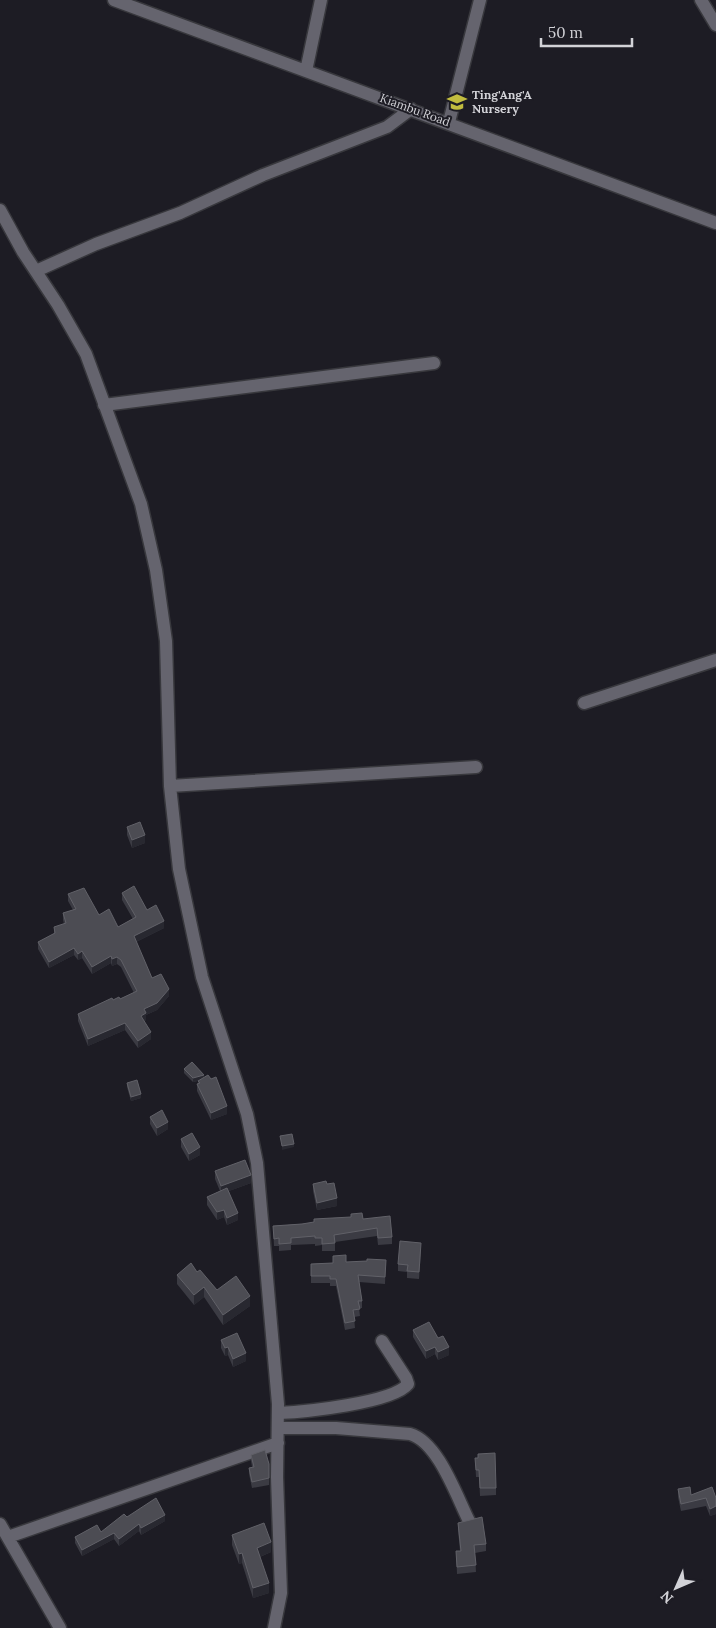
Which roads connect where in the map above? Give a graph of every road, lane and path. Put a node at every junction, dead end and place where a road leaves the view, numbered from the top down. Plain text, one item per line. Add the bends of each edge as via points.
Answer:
1 (114, 0) edge
2 (321, 0) edge
3 (480, 0) edge
4 (701, 0) edge
5 (716, 25) edge
6 (306, 71) junction
7 (411, 109) junction
8 (449, 122) junction
9 (0, 210) edge
10 (716, 222) edge
11 (36, 271) junction
12 (434, 363) dead end
13 (104, 405) junction
14 (716, 660) edge
15 (584, 703) dead end
16 (476, 768) dead end
17 (170, 786) junction
18 (382, 1341) dead end
19 (278, 1412) junction
20 (278, 1428) junction
21 (278, 1443) junction
22 (468, 1521) edge
23 (0, 1524) edge
24 (8, 1537) junction
25 (60, 1628) edge
26 (274, 1628) edge

1 - 6 street, Kiambu Road
2 - 6 street
3 - 8 street
4 - 5 street
6 - 7 street, Kiambu Road
7 - 8 street, Kiambu Road
7 - 11 street via 387,127 263,175 180,213 96,244
8 - 10 street, Kiambu Road
9 - 11 street
11 - 13 street via 86,354
12 - 13 street
13 - 17 street via 141,504 156,570 166,641
14 - 15 street
16 - 17 street
17 - 19 street via 179,869 202,977 247,1114 257,1163
18 - 19 street via 406,1378 408,1384 402,1392 322,1408
19 - 20 street
20 - 21 street
20 - 22 street via 336,1428 420,1437 439,1460
21 - 24 street
21 - 26 street via 281,1593
23 - 24 street
24 - 25 street

